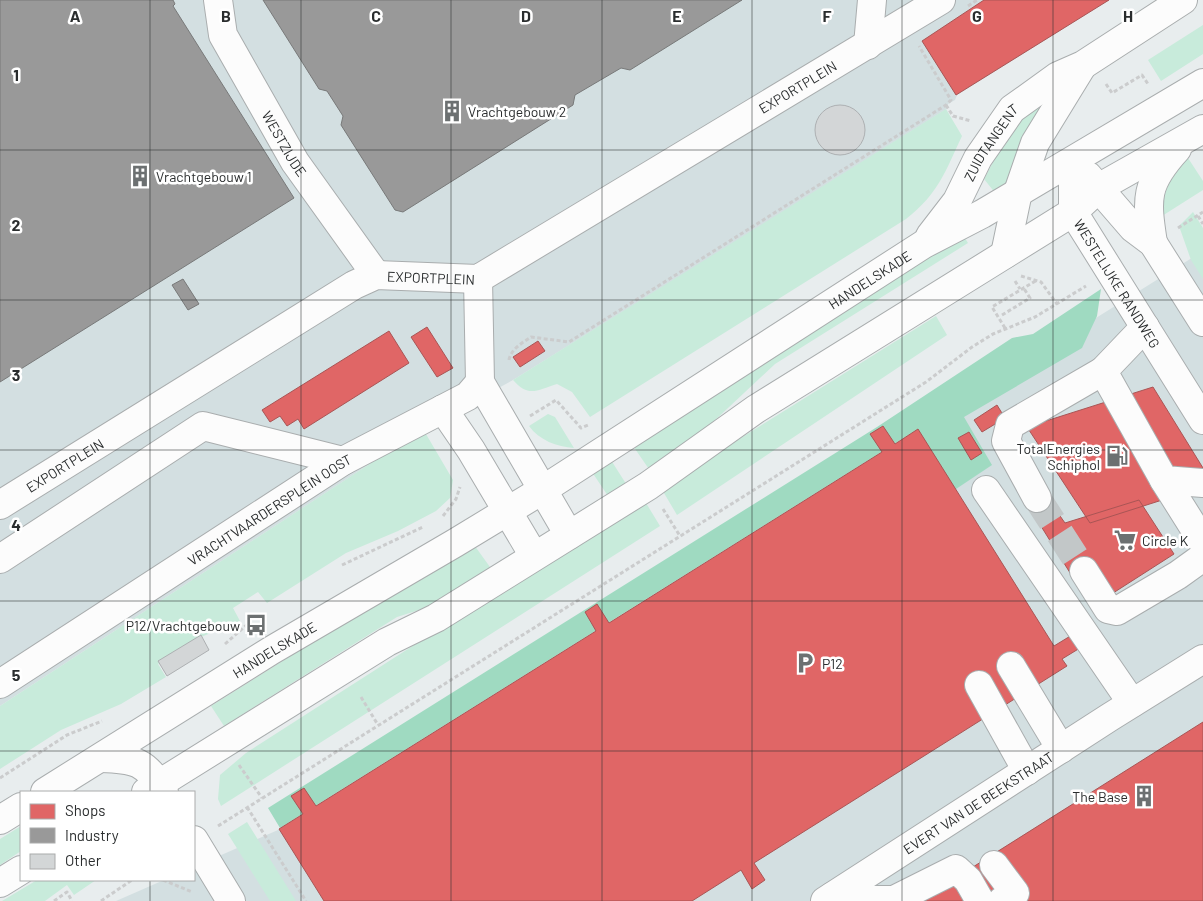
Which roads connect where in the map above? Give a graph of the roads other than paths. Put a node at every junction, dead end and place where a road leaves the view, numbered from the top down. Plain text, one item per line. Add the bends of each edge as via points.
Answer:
1 (218, 0) edge
2 (872, 0) edge
3 (1184, 0) edge
4 (951, 5) edge
5 (868, 45) junction
6 (1083, 65) junction
7 (1203, 83) edge
8 (1194, 134) edge
9 (1072, 161) junction
10 (1100, 187) junction
11 (1018, 192) junction
12 (1072, 212) junction
13 (1154, 243) junction
14 (924, 244) junction
15 (1004, 254) junction
16 (376, 275) junction
17 (478, 279) junction
18 (1203, 322) edge
19 (1145, 327) junction
20 (1103, 372) junction
21 (480, 382) junction
22 (443, 409) junction
23 (1203, 420) edge
24 (343, 461) junction
25 (1164, 480) junction
26 (1203, 483) edge
27 (544, 489) junction
28 (986, 490) dead end
29 (1037, 498) tunnel mouth
30 (0, 505) edge
31 (506, 512) junction
32 (569, 535) junction
33 (1203, 542) edge
34 (534, 556) junction
35 (1203, 557) edge
36 (0, 558) edge
37 (1084, 571) tunnel mouth
38 (1203, 659) edge
39 (1011, 666) dead end
40 (0, 684) edge
41 (979, 685) dead end
42 (1132, 703) junction
43 (1061, 749) junction
44 (101, 758) junction
45 (1027, 771) junction
46 (157, 790) edge
47 (47, 791) edge
48 (20, 808) edge
49 (0, 820) edge
50 (195, 842) edge
51 (994, 865) dead end
52 (20, 871) edge
53 (0, 883) edge
54 (974, 890) edge
55 (829, 898) edge
56 (231, 901) edge
57 (1002, 901) edge

1 - 16 street, WESTZIJDE via 223,35 295,162
2 - 5 street
3 - 6 street, ZUIDTANGENT
4 - 5 street, EXPORTPLEIN
5 - 17 street, EXPORTPLEIN
6 - 11 street, ZUIDTANGENT via 1035,143
6 - 14 street, ZUIDTANGENT via 1058,76 1012,109 978,158 957,201
7 - 9 street, HANDELSKADE
8 - 10 street
8 - 13 street via 1159,168 1152,186 1148,206
9 - 10 street
9 - 11 street, HANDELSKADE
9 - 12 street, WESTELIJKE RANDWEG
10 - 12 street
10 - 13 street via 1133,228
11 - 14 street, HANDELSKADE
11 - 15 street, ZUIDTANGENT
12 - 15 street
12 - 19 street, WESTELIJKE RANDWEG
13 - 18 street
14 - 27 street, HANDELSKADE
15 - 32 street via 756,409 648,486
16 - 17 street, EXPORTPLEIN
16 - 30 street, EXPORTPLEIN via 336,295
17 - 21 street
19 - 20 street
19 - 23 street, WESTELIJKE RANDWEG
20 - 25 street
20 - 29 street via 1010,425 1006,441
21 - 22 street, VRACHTVAARDERSPLEIN OOST via 468,396
21 - 27 street
22 - 24 street, VRACHTVAARDERSPLEIN OOST
22 - 31 street
24 - 36 street via 203,426
24 - 40 street, VRACHTVAARDERSPLEIN OOST
25 - 26 street
25 - 33 street
27 - 31 street, HANDELSKADE
27 - 32 street
28 - 42 street
31 - 34 street
31 - 44 street, HANDELSKADE via 272,650
32 - 34 street
34 - 46 street via 436,618 387,642
35 - 37 street via 1117,611 1108,610
38 - 42 street, EVERT VAN DE BEEKSTRAAT
39 - 43 street
41 - 45 street
42 - 43 street, EVERT VAN DE BEEKSTRAAT
43 - 45 street, EVERT VAN DE BEEKSTRAAT
44 - 46 street via 127,758 139,762
44 - 47 street, HANDELSKADE
45 - 55 street, EVERT VAN DE BEEKSTRAAT
48 - 49 street
50 - 56 street
51 - 57 street via 1015,893
52 - 53 street
54 - 55 street via 956,870 894,900

